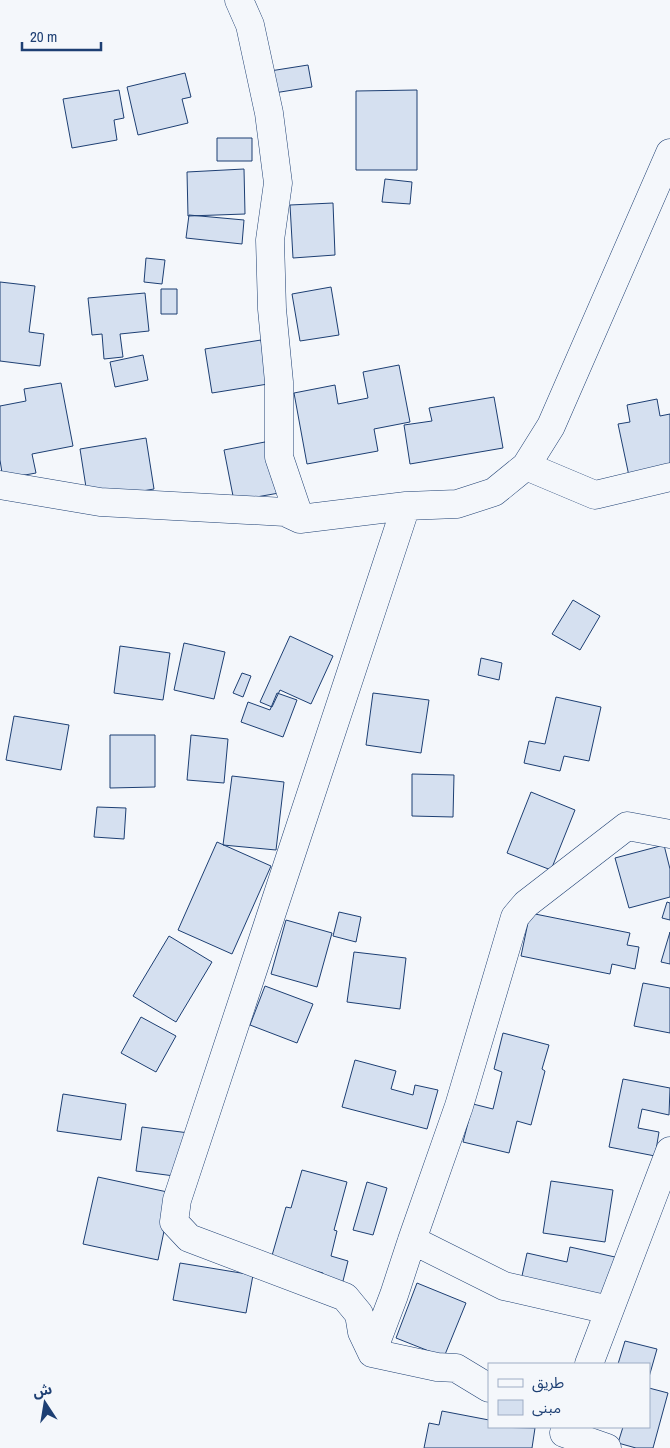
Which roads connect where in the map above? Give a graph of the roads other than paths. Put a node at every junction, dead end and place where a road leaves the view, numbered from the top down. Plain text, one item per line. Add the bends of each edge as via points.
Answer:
1 (239, 0) edge
2 (670, 153) edge
3 (526, 466) junction
4 (670, 477) edge
5 (0, 485) edge
6 (406, 506) junction
7 (300, 519) junction
8 (670, 834) edge
9 (670, 1151) edge
10 (412, 1240) junction
11 (609, 1310) junction
12 (372, 1353) junction
13 (590, 1363) edge
14 (488, 1387) edge
15 (561, 1434) edge
16 (607, 1448) edge

1 - 7 street via 250,25 269,113 278,183 270,240 280,457
2 - 3 street via 551,426
3 - 4 street via 595,495
3 - 6 street via 494,492 457,504
5 - 7 street via 100,502 285,512
6 - 7 street
6 - 12 street via 177,1200 174,1222 189,1238 344,1298 360,1314 362,1332
8 - 10 street via 627,826 526,904 515,917 458,1106
9 - 11 street
10 - 11 street via 504,1286
10 - 12 street
11 - 13 street
12 - 14 street via 456,1368
15 - 16 street

